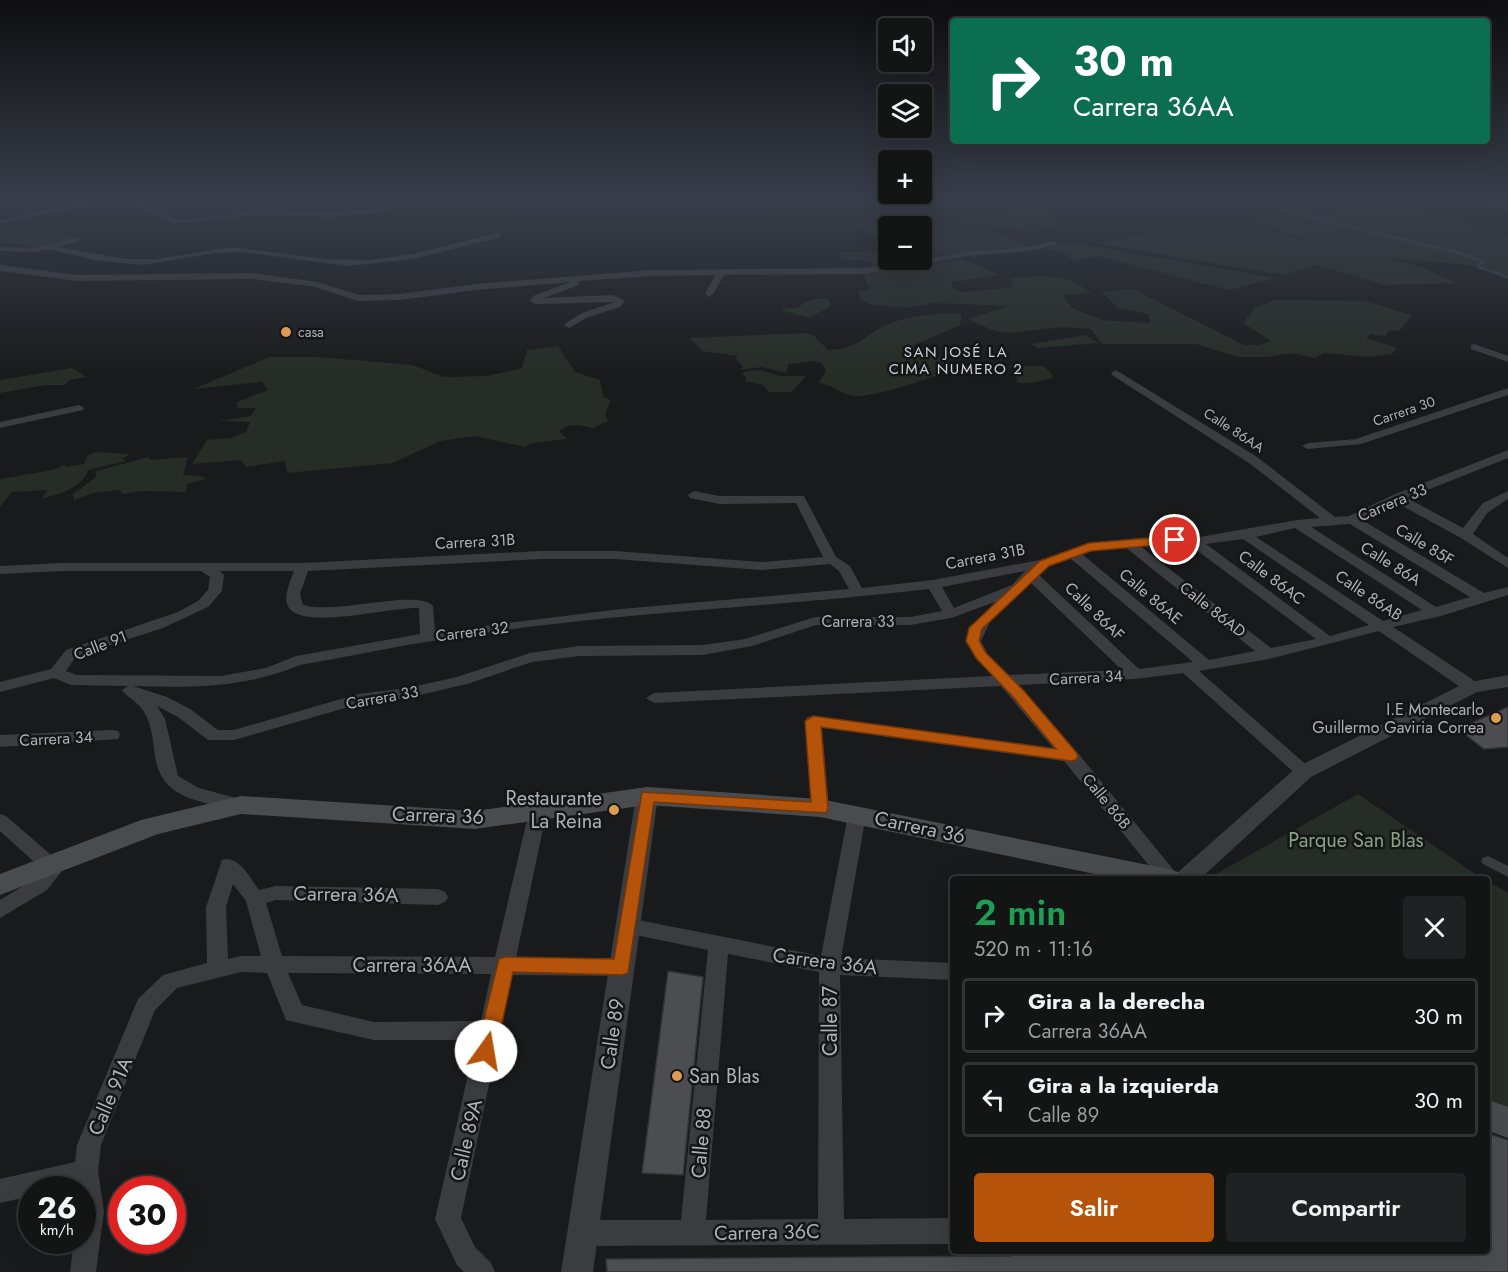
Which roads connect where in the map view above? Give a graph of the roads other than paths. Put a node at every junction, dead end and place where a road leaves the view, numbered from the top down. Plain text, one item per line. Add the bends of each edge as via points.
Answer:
1 (106, 257) edge
2 (180, 257) edge
3 (295, 257) edge
4 (407, 257) edge
5 (947, 257) edge
6 (0, 267) edge
7 (720, 274) junction
8 (590, 278) junction
9 (709, 294) dead end
10 (569, 325) dead end
11 (1474, 347) dead end
12 (1508, 359) edge
13 (1116, 373) dead end
14 (1508, 391) edge
15 (79, 408) dead end
16 (0, 425) edge
17 (1308, 446) dead end
18 (1508, 454) edge
19 (694, 495) dead end
20 (1508, 495) edge
21 (1397, 498) junction
22 (1330, 520) junction
23 (1352, 520) junction
24 (1297, 524) junction
25 (1245, 535) junction
26 (1466, 535) junction
27 (1194, 542) junction
28 (1128, 543) junction
29 (1072, 554) junction
30 (831, 560) junction
31 (1045, 563) junction
32 (1508, 564) edge
33 (201, 566) junction
34 (302, 567) junction
35 (0, 570) edge
36 (1030, 574) junction
37 (933, 584) junction
38 (1017, 588) junction
39 (1508, 591) edge
40 (858, 593) junction
41 (1480, 597) junction
42 (1436, 613) junction
43 (951, 614) junction
44 (1385, 627) junction
45 (428, 636) junction
46 (1328, 641) junction
47 (1269, 654) junction
48 (1206, 665) junction
49 (1187, 668) junction
50 (58, 672) junction
51 (1136, 674) junction
52 (90, 680) junction
53 (1005, 680) junction
54 (1508, 681) edge
55 (0, 687) edge
56 (1472, 687) junction
57 (130, 690) junction
58 (654, 698) dead end
59 (112, 735) dead end
60 (0, 741) edge
61 (1071, 756) junction
62 (1304, 772) junction
63 (647, 796) junction
64 (241, 806) junction
65 (820, 808) junction
66 (857, 815) junction
67 (0, 821) edge
68 (536, 824) dead end
69 (1488, 861) dead end
70 (51, 866) junction
71 (1508, 872) edge
72 (1154, 876) edge
73 (1167, 876) edge
74 (1188, 876) edge
75 (0, 885) edge
76 (438, 897) dead end
77 (255, 899) junction
78 (0, 910) edge
79 (628, 926) junction
80 (719, 944) junction
81 (505, 964) junction
82 (274, 965) junction
83 (829, 966) junction
84 (622, 967) junction
85 (218, 968) junction
86 (950, 972) edge
87 (491, 1030) junction
88 (86, 1171) junction
89 (0, 1191) edge
90 (831, 1231) junction
91 (950, 1231) edge
92 (582, 1233) junction
93 (692, 1233) junction
94 (83, 1272) edge
95 (482, 1272) edge
96 (577, 1272) edge

1 - 2 street via 125,261
3 - 4 street via 369,264
5 - 7 street via 864,271
6 - 8 street via 78,278 253,276 317,285 358,298
7 - 8 street via 642,272
7 - 9 street
8 - 10 street via 536,298 541,303 590,298 620,301
11 - 12 street
13 - 22 street, Calle 86AA via 1253,460
14 - 17 street, Carrera 30 via 1357,442
15 - 16 street
18 - 21 street, Carrera 33
19 - 30 street via 719,500 800,499
20 - 26 street via 1477,514
21 - 23 street, Carrera 33
21 - 26 street
22 - 23 street, Carrera 33
22 - 24 street, Carrera 33
23 - 41 street, Calle 85F
24 - 25 street, Carrera 33
24 - 42 street, Calle 86A
25 - 27 street, Carrera 33
25 - 44 street, Calle 86AB
26 - 32 street
27 - 28 street, Carrera 33
27 - 46 street, Calle 86AC
28 - 29 street, Carrera 33 via 1089,547
28 - 47 street, Calle 86AD
29 - 31 street, Carrera 33
29 - 48 street, Calle 86AE
30 - 34 street, Carrera 31B via 761,566 615,555 542,555
30 - 40 street via 845,569
31 - 36 street, Carrera 33
31 - 37 street, Carrera 31B
33 - 34 street, Carrera 31B
33 - 35 street, Carrera 31B
33 - 50 street, Calle 91 via 217,575 219,582 210,598 162,623 79,649 62,661
34 - 45 street via 293,594 297,608 315,612 422,604 427,608
36 - 38 street, Carrera 33
36 - 51 street, Calle 86AF
37 - 40 street, Carrera 31B
37 - 43 street, Carrera 31B
38 - 43 street, Carrera 33
38 - 53 street, Calle 86B via 976,628 973,641
39 - 41 street, Carrera 34
40 - 45 street, Carrera 32 via 621,613
41 - 42 street, Carrera 34
42 - 44 street, Carrera 34
43 - 57 street, Carrera 33 via 910,621 815,621 747,643 703,650 579,651 530,658 461,681 358,699 234,735 214,736 176,709
44 - 46 street, Carrera 34
44 - 56 street, Calle 86AB
45 - 52 street, Carrera 32 via 296,661 277,671 228,682
46 - 47 street, Carrera 34
47 - 48 street, Carrera 34
48 - 49 street, Carrera 34
49 - 51 street, Carrera 34
49 - 62 street
50 - 52 street, Calle 91 via 67,680
50 - 55 street
51 - 53 street, Carrera 34
52 - 57 street, Calle 91
53 - 58 street, Carrera 34
53 - 61 street, Calle 86B
54 - 56 street
56 - 62 street
57 - 64 street, Calle 91 via 151,705 160,723 168,776 177,786
59 - 60 street, Carrera 34
61 - 65 street via 813,721
61 - 73 street, Calle 86B
62 - 74 street
63 - 64 main road, Carrera 36 via 475,820
63 - 65 main road, Carrera 36
63 - 79 street, Calle 89
64 - 70 main road, Carrera 36 via 150,827
65 - 66 main road, Carrera 36
66 - 72 main road, Carrera 36
66 - 83 street, Calle 87
67 - 70 street
68 - 81 street, Calle 89A
69 - 71 street
70 - 75 main road, Carrera 36
70 - 78 street via 51,875
76 - 77 street, Carrera 36A via 276,893
77 - 82 street
77 - 85 street via 229,865 216,907
79 - 80 street, Carrera 36A
79 - 84 street, Calle 89
80 - 83 street, Carrera 36A
80 - 93 street, Calle 88
81 - 82 street, Carrera 36AA
81 - 84 street, Carrera 36AA
81 - 87 street, Calle 89A
82 - 85 street, Carrera 36AA
82 - 87 street via 294,1013 374,1031
83 - 86 street, Carrera 36A
83 - 90 street, Calle 87
84 - 92 street, Calle 89
85 - 88 street, Calle 91A via 170,981 146,1005 89,1145
87 - 95 street, Calle 89A via 448,1220 466,1257
88 - 89 street
88 - 94 street, Calle 91A via 92,1211
90 - 91 street, Carrera 36C
90 - 93 street, Carrera 36C
92 - 93 street, Carrera 36C
92 - 96 street, Calle 89

